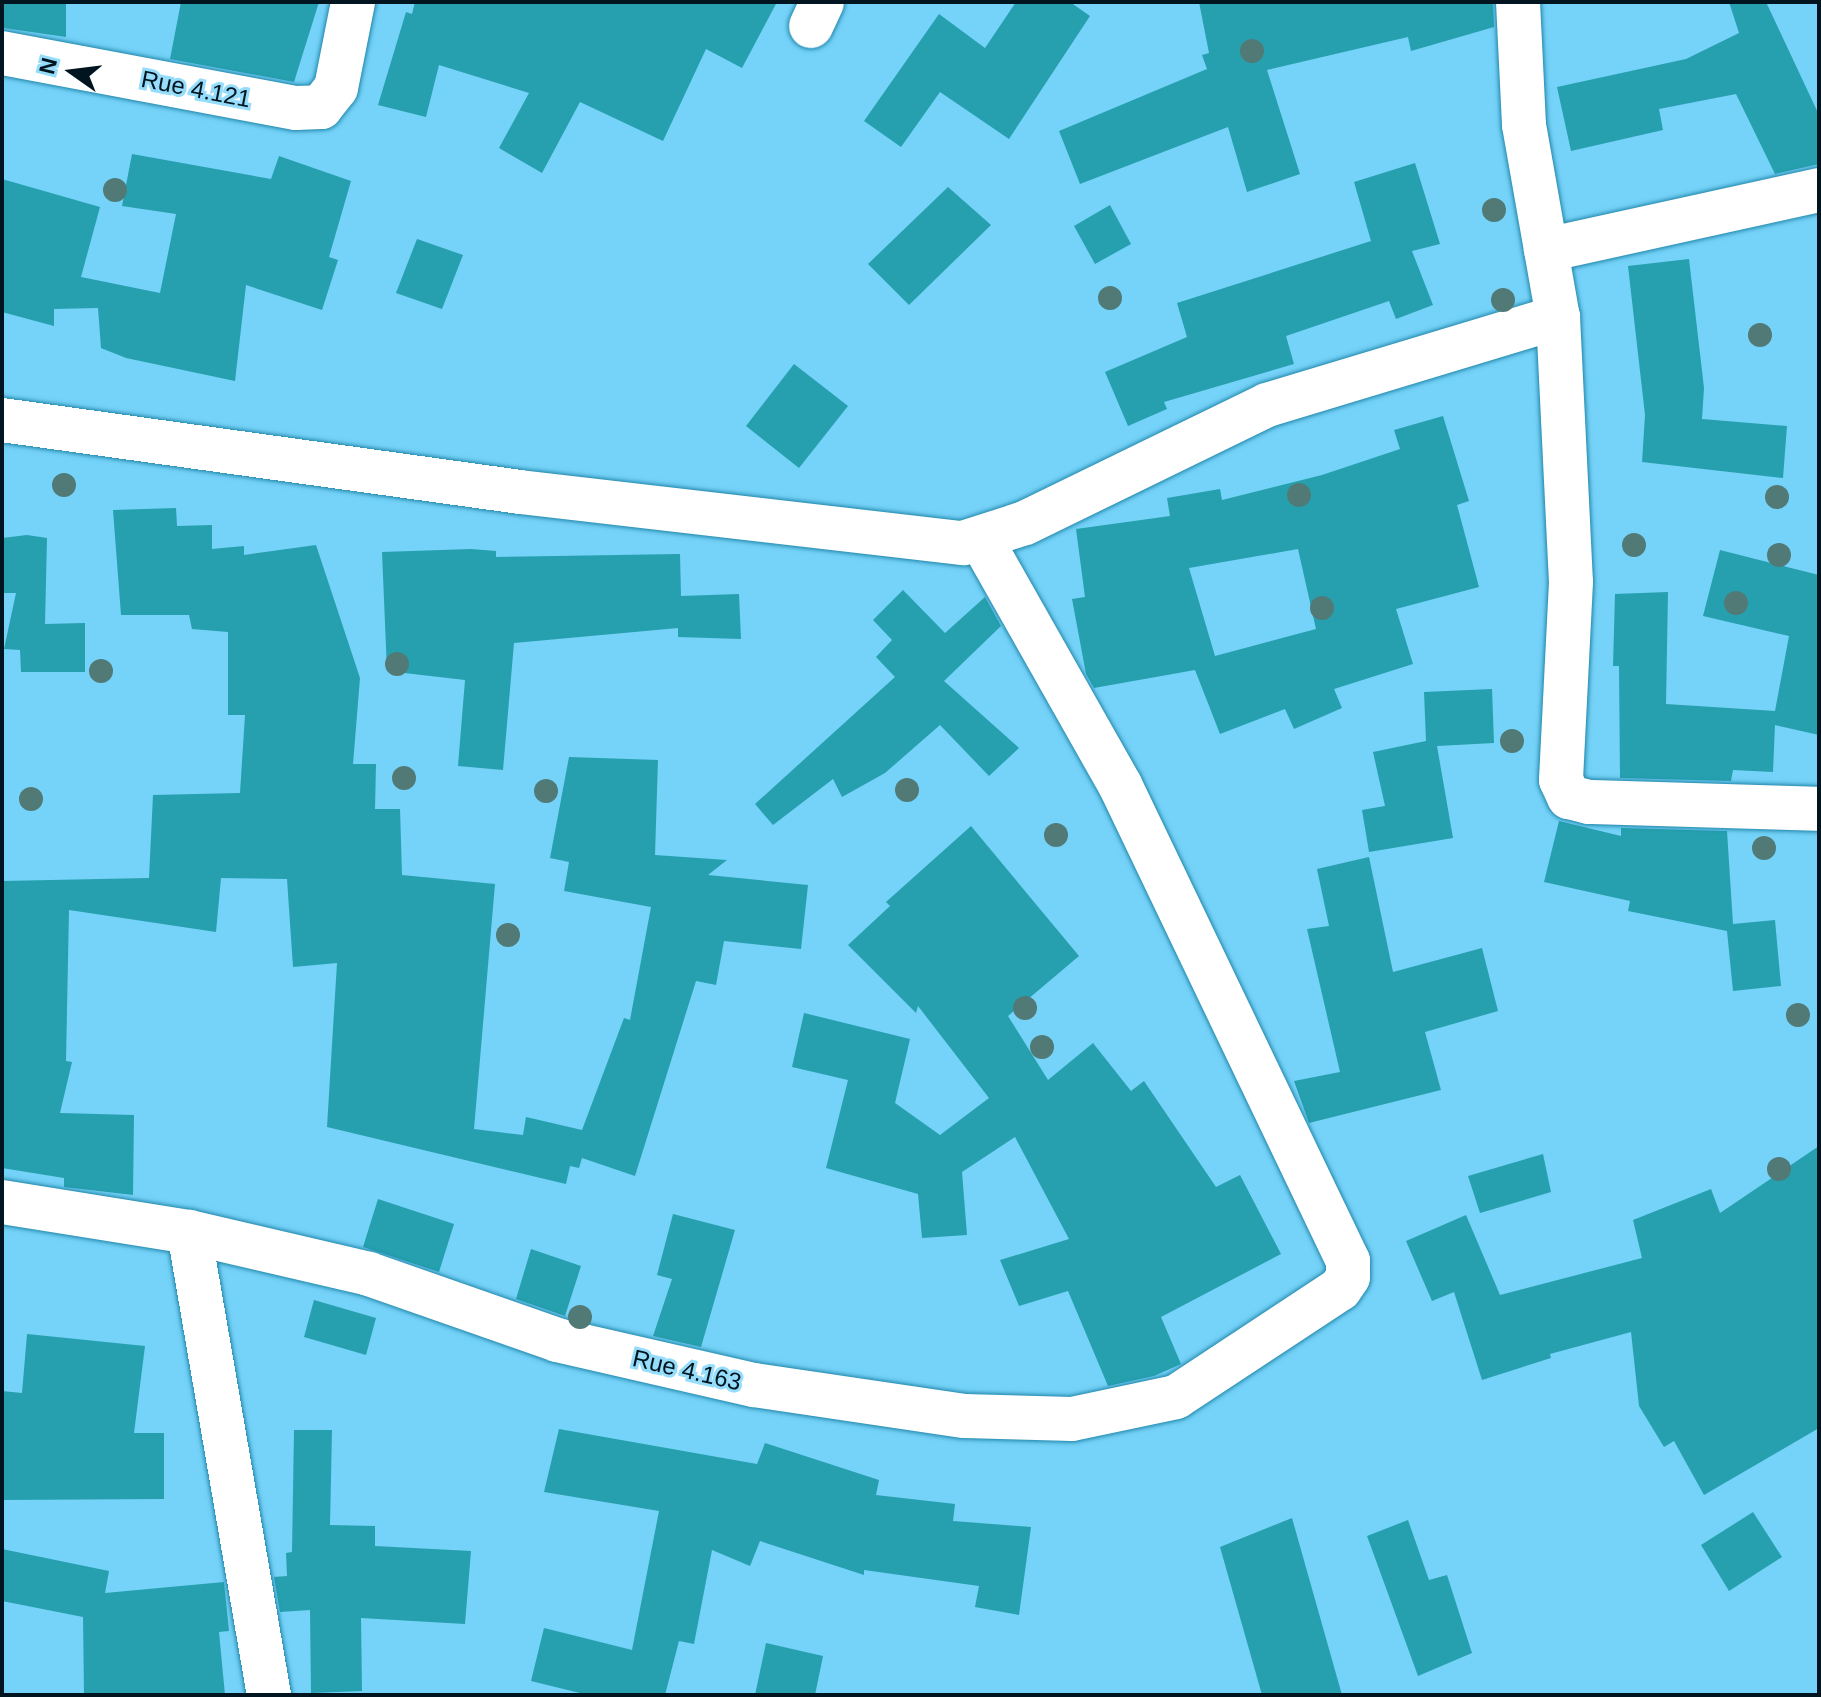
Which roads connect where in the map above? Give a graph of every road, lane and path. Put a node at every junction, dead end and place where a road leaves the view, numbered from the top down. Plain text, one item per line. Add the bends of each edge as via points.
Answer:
1 (353, 2) edge
2 (1518, 2) edge
3 (2, 53) edge
4 (1819, 190) edge
5 (1546, 250) junction
6 (1558, 317) junction
7 (2, 420) edge
8 (982, 541) junction
9 (1819, 809) edge
10 (2, 1202) edge
11 (189, 1232) junction
12 (269, 1695) edge

1 - 3 street, Rue 4.121 via 336,88 321,107 296,108
2 - 5 street via 1524,125
4 - 5 street
5 - 6 street
6 - 8 street via 1267,405
6 - 9 street via 1571,582 1561,780 1569,797 1589,802
7 - 8 street via 520,492
8 - 11 street, Rue 4.163 via 1120,785 1348,1261 1348,1277 1340,1289 1176,1397 1072,1419 965,1416 754,1385 557,1340 369,1274
10 - 11 street, Rue 4.163
11 - 12 street

